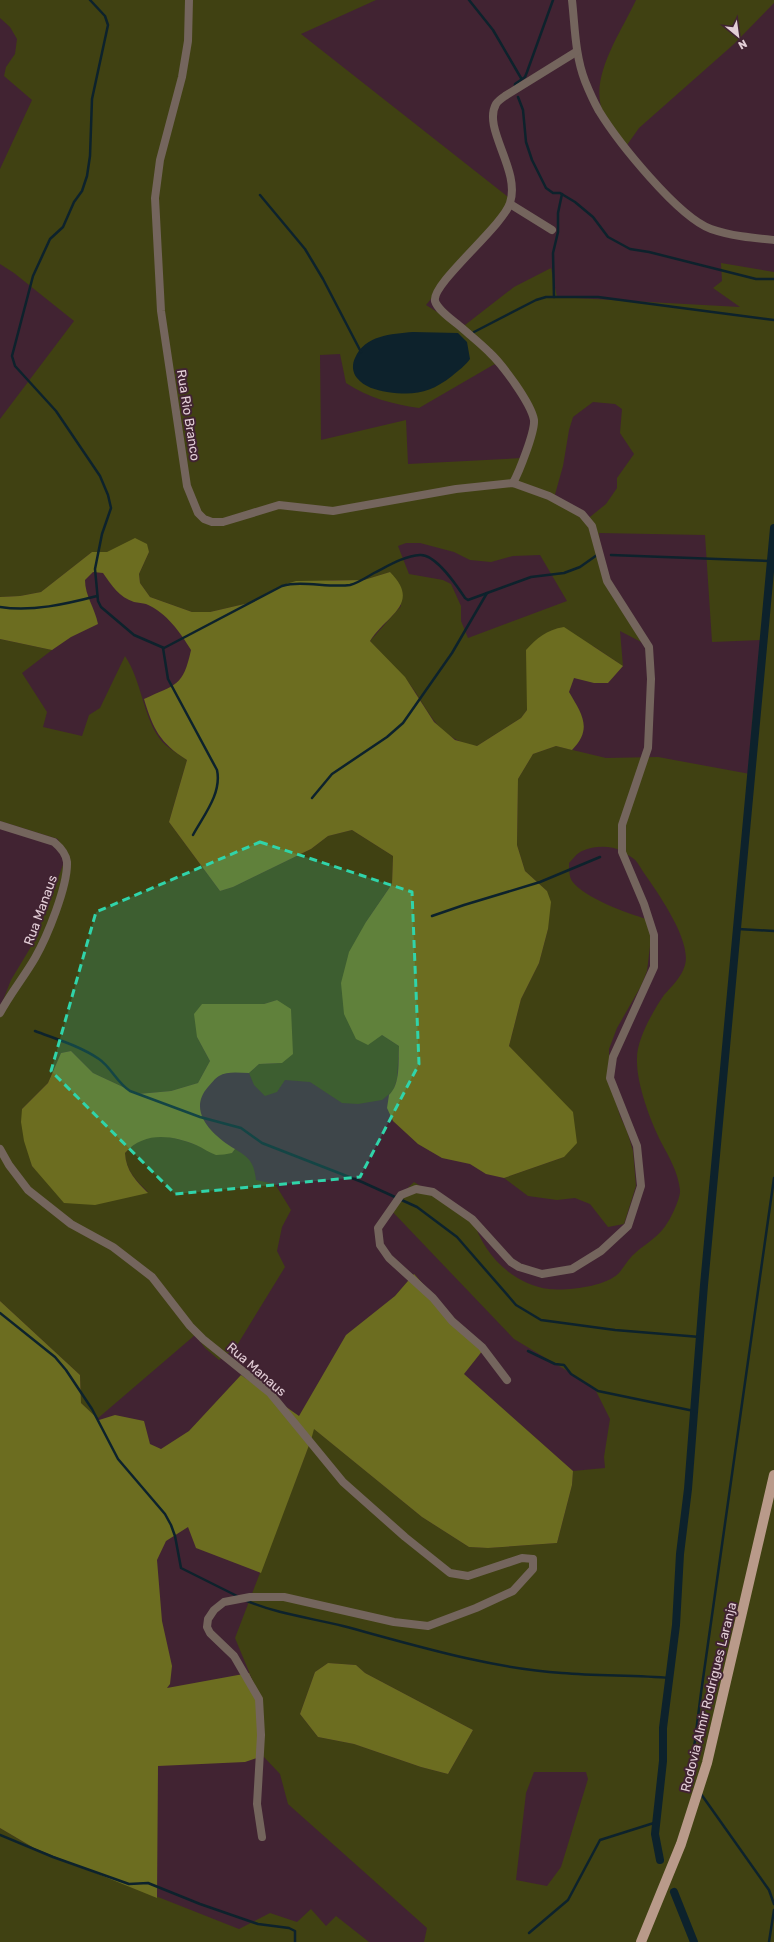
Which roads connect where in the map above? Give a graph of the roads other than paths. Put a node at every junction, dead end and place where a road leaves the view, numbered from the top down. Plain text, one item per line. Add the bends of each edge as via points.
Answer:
1 (189, 0) edge
2 (572, 0) edge
3 (576, 52) junction
4 (510, 204) junction
5 (552, 230) dead end
6 (774, 240) edge
7 (513, 483) junction
8 (0, 825) edge
9 (0, 1013) edge
10 (0, 1149) edge
11 (507, 1380) dead end
12 (774, 1475) edge
13 (262, 1837) dead end
14 (641, 1942) edge

1 - 7 street, Rua Rio Branco via 188,41 182,77 160,160 155,198 161,311 187,486 198,513 208,521 222,522 279,505 333,511 456,489
2 - 3 street
3 - 4 street via 496,104 493,116 496,136 508,164 511,179
3 - 6 street via 599,110 622,143 659,187 685,212 710,229 747,238
4 - 5 street
4 - 7 street via 501,218 446,279 434,298 443,312 491,353 521,393 532,417 534,422 527,447
7 - 11 street via 549,496 582,514 592,526 607,581 649,647 652,679 648,748 622,825 622,852 654,935 654,967 613,1056 610,1078 637,1146 641,1186 628,1226 601,1251 572,1269 542,1274 511,1262 472,1219 433,1192 416,1189 401,1195 378,1228 380,1245 389,1258 482,1347
8 - 9 street, Rua Manaus via 54,842 60,847 67,861 64,881 46,934 35,957
10 - 13 street, Rua Manaus via 28,1190 71,1224 113,1247 152,1277 203,1339 256,1380 282,1405 343,1482 450,1573 468,1576 522,1558 533,1560 533,1569 513,1591 428,1626 394,1622 284,1597 250,1597 224,1602 214,1610 208,1619 207,1627 234,1656 259,1699 261,1735 257,1804
12 - 14 main road, Rodovia Almir Rodrigues Laranja via 707,1763 681,1844

